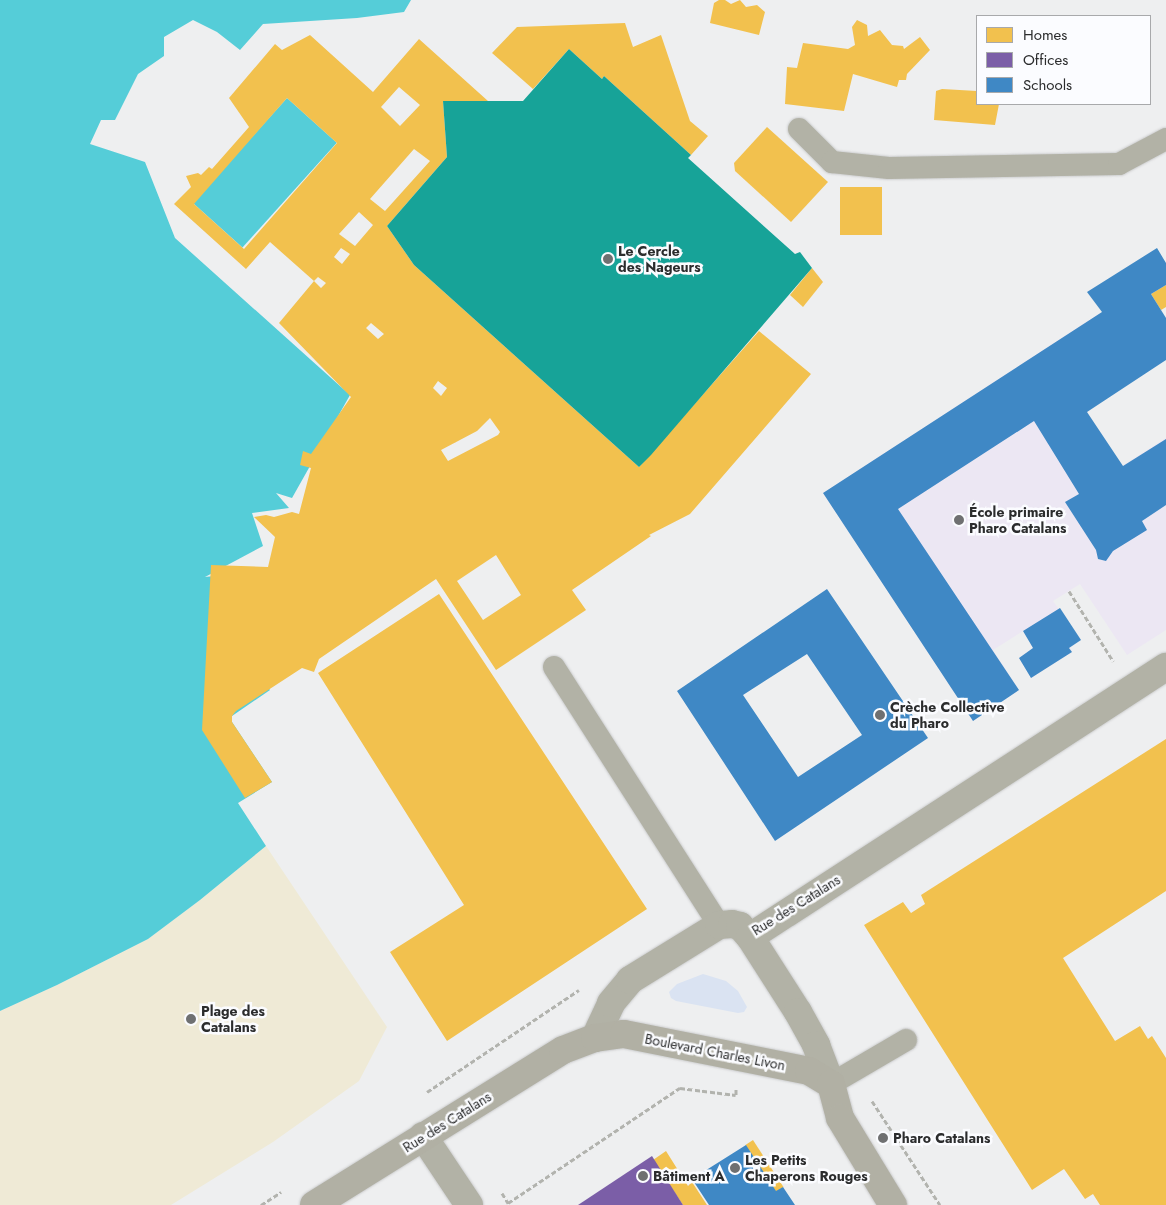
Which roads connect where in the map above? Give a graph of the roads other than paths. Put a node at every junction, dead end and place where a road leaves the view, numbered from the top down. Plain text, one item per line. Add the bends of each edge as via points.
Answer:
1 (799, 130) dead end
2 (1166, 139) edge
3 (554, 667) dead end
4 (1166, 667) edge
5 (719, 925) junction
6 (750, 937) junction
7 (595, 1038) junction
8 (906, 1040) dead end
9 (831, 1084) junction
10 (424, 1136) junction
11 (314, 1205) edge
12 (469, 1205) edge
13 (893, 1205) edge

1 - 2 lane via 832,162 889,168 1119,164
3 - 5 lane
4 - 6 street, Rue des Catalans
5 - 6 street, Rue des Catalans via 740,926
5 - 7 street via 630,980 611,1002
6 - 9 street via 802,1018
7 - 9 main road, Boulevard Charles Livon via 624,1034 808,1071
7 - 10 main road, Rue des Catalans via 563,1050
8 - 9 lane
9 - 13 main road via 840,1118
10 - 11 main road, Rue des Catalans
10 - 12 street

